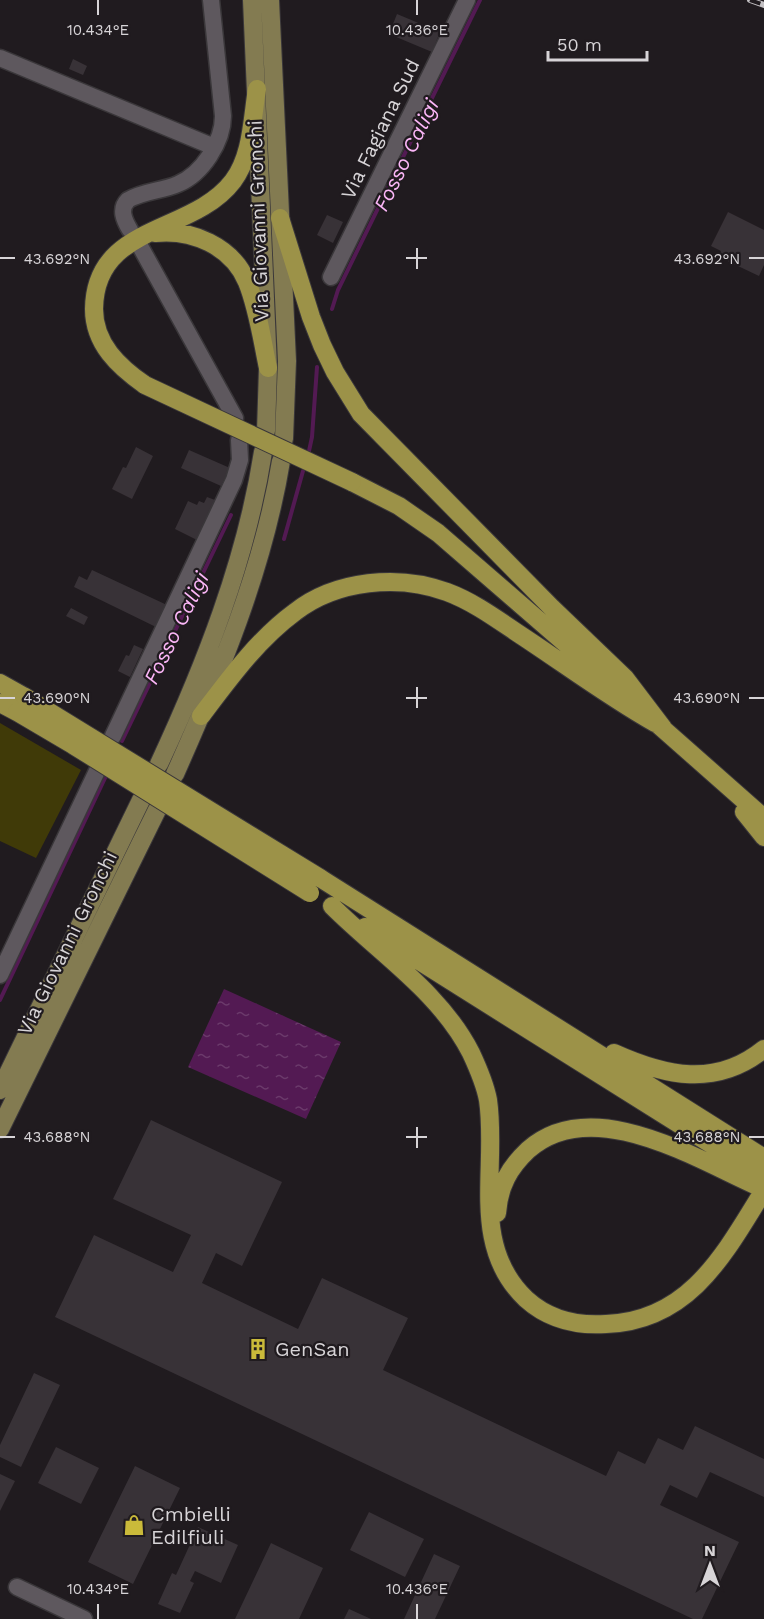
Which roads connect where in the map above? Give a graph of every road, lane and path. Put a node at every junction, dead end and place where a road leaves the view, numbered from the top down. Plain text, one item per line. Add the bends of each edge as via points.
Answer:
1 (211, 0) edge
2 (252, 0) edge
3 (270, 0) edge
4 (467, 0) edge
5 (0, 58) edge
6 (257, 89) junction
7 (214, 147) junction
8 (280, 218) junction
9 (138, 237) junction
10 (331, 277) dead end
11 (268, 368) junction
12 (235, 418) dead end
13 (266, 431) dead end
14 (284, 439) dead end
15 (239, 440) dead end
16 (263, 452) dead end
17 (280, 460) dead end
18 (0, 683) edge
19 (0, 703) edge
20 (21, 704) junction
21 (201, 716) junction
22 (663, 728) junction
23 (113, 736) dead end
24 (159, 764) dead end
25 (97, 771) dead end
26 (175, 774) dead end
27 (712, 774) junction
28 (141, 800) dead end
29 (764, 804) edge
30 (158, 810) dead end
31 (764, 818) edge
32 (764, 837) edge
33 (315, 886) junction
34 (332, 906) junction
35 (0, 975) edge
36 (557, 1027) junction
37 (764, 1049) edge
38 (0, 1090) edge
39 (0, 1129) edge
40 (761, 1177) edge
41 (494, 1242) junction
42 (17, 1587) dead end
43 (84, 1619) edge

1 - 7 street via 224,116 222,133
2 - 6 main road, Via Giovanni Gronchi
3 - 8 main road, Via Giovanni Gronchi
4 - 10 street, Via Fagiana Sud
5 - 7 street
6 - 9 highway via 246,153 234,180 200,209
6 - 11 main road, Via Giovanni Gronchi
7 - 9 street via 201,167 185,180 128,200 123,213
8 - 14 main road, Via Giovanni Gronchi via 287,361
8 - 22 highway via 328,360 355,406 375,431 625,678
9 - 11 highway via 170,232 193,236 214,246 233,262 247,282
9 - 12 street
9 - 22 highway, bridge via 106,266 96,291 94,316 108,352 131,375 145,386 399,506 438,533
11 - 13 main road, Via Giovanni Gronchi
15 - 23 street via 240,460 234,480
16 - 24 main road via 249,524 222,610
17 - 21 main road via 264,541
18 - 20 highway
19 - 20 highway
20 - 33 highway, bridge
21 - 22 highway via 248,655 304,606 330,592 396,582 435,588 473,604 609,697
21 - 26 main road
22 - 27 highway
25 - 35 street
27 - 29 highway
27 - 31 highway
27 - 32 highway
28 - 38 main road, Via Giovanni Gronchi
30 - 39 main road, Via Giovanni Gronchi
33 - 34 highway
33 - 36 highway
34 - 40 highway
34 - 41 highway via 430,995 452,1020 471,1054 488,1098 488,1191
36 - 37 highway via 624,1058 678,1075 718,1072
36 - 40 highway
40 - 41 highway via 615,1129 579,1127 545,1139 515,1161 501,1188
40 - 41 highway via 724,1254 709,1274 676,1302 625,1322 593,1325 556,1318 538,1309 512,1284
42 - 43 street

